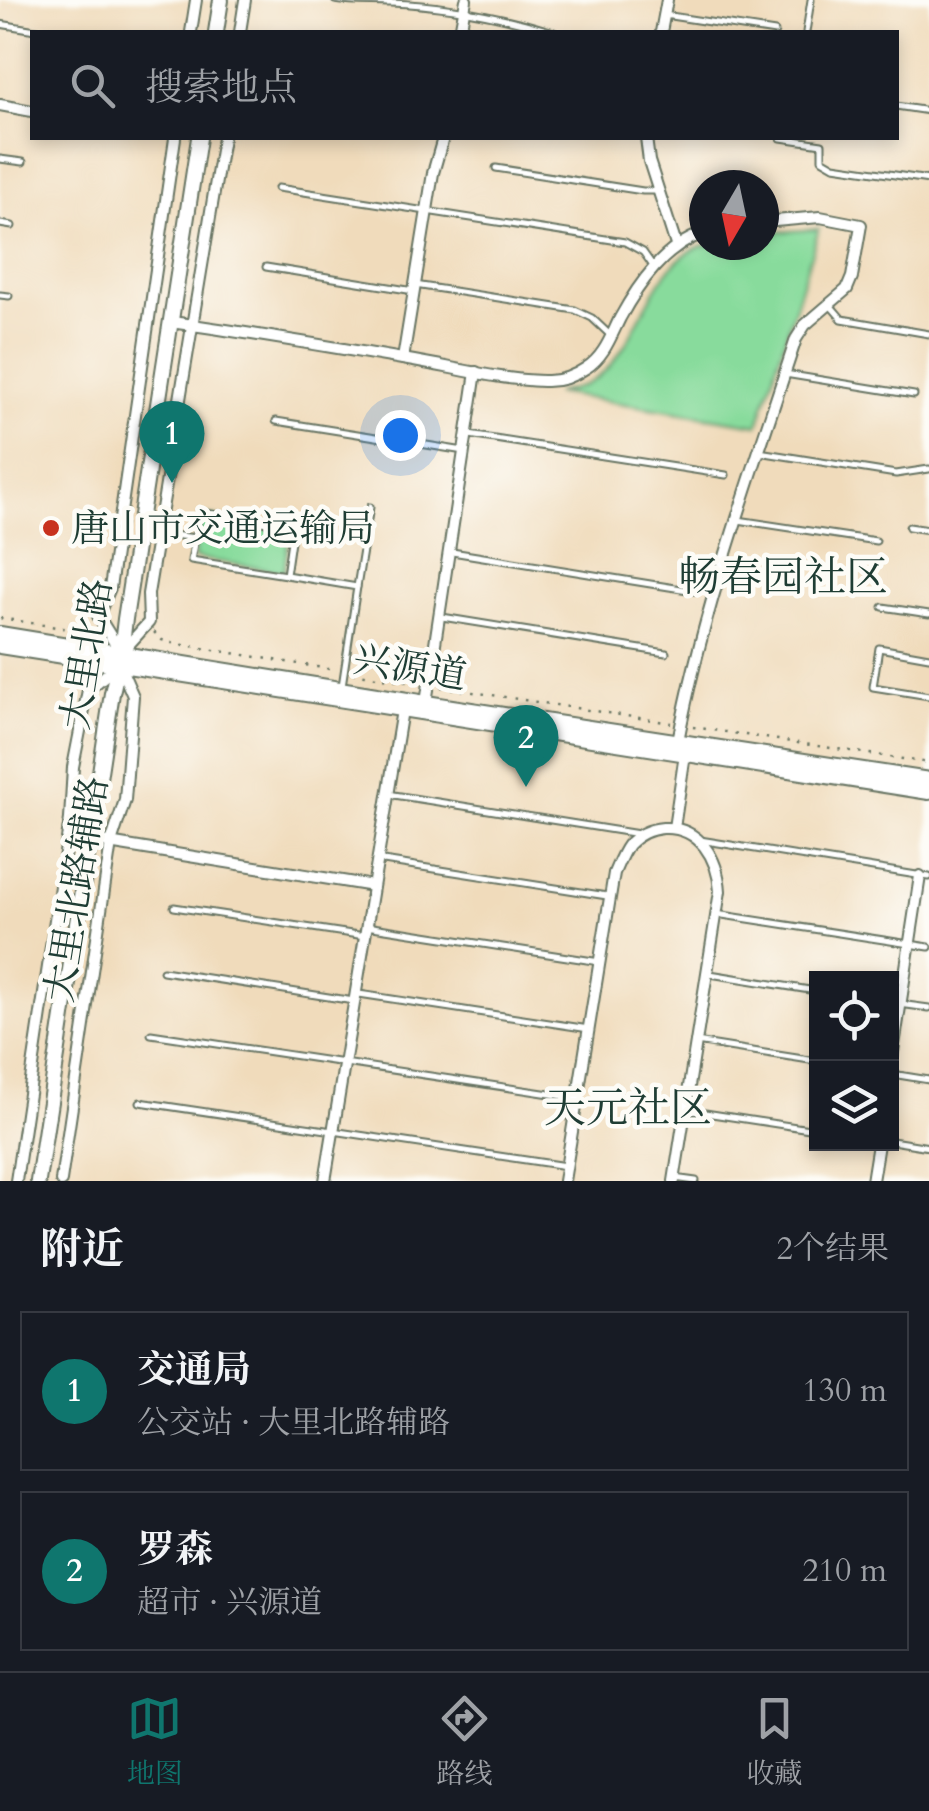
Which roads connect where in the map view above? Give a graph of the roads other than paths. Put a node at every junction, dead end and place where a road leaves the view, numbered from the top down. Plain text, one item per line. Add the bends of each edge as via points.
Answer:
1 (196, 0) edge
2 (221, 0) edge
3 (245, 0) edge
4 (335, 0) edge
5 (667, 0) edge
6 (811, 0) edge
7 (464, 6) edge
8 (664, 15) junction
9 (0, 24) edge
10 (36, 30) edge
11 (191, 30) edge
12 (216, 30) edge
13 (240, 30) edge
14 (547, 30) edge
15 (662, 30) edge
16 (762, 30) edge
17 (806, 30) edge
18 (0, 106) edge
19 (899, 106) edge
20 (30, 110) edge
21 (929, 111) edge
22 (175, 140) edge
23 (199, 140) edge
24 (223, 140) edge
25 (442, 140) edge
26 (646, 140) edge
27 (822, 141) edge
28 (0, 158) edge
29 (23, 162) dead end
30 (496, 168) dead end
31 (929, 180) edge
32 (278, 188) dead end
33 (658, 191) junction
34 (428, 211) junction
35 (779, 221) edge
36 (0, 224) edge
37 (12, 226) dead end
38 (689, 240) edge
39 (676, 246) junction
40 (266, 267) dead end
41 (654, 269) junction
42 (415, 288) junction
43 (0, 295) edge
44 (9, 296) dead end
45 (830, 305) junction
46 (171, 322) junction
47 (194, 325) junction
48 (929, 334) edge
49 (611, 336) junction
50 (402, 359) junction
51 (476, 372) junction
52 (785, 374) junction
53 (914, 395) dead end
54 (276, 421) dead end
55 (466, 434) junction
56 (464, 451) junction
57 (758, 452) junction
58 (929, 469) edge
59 (726, 475) dead end
60 (370, 507) dead end
61 (738, 520) junction
62 (909, 527) dead end
63 (929, 530) edge
64 (159, 532) junction
65 (195, 538) junction
66 (876, 542) dead end
67 (449, 552) junction
68 (286, 575) junction
69 (358, 587) junction
70 (694, 592) dead end
71 (883, 607) dead end
72 (929, 614) edge
73 (439, 616) junction
74 (0, 634) edge
75 (0, 646) edge
76 (666, 653) dead end
77 (929, 657) edge
78 (120, 659) junction
79 (342, 689) junction
80 (929, 696) edge
81 (426, 703) junction
82 (402, 710) junction
83 (682, 747) junction
84 (929, 780) edge
85 (929, 792) edge
86 (388, 794) junction
87 (674, 828) junction
88 (642, 834) junction
89 (90, 840) junction
90 (699, 840) junction
91 (111, 843) junction
92 (377, 860) junction
93 (925, 876) edge
94 (373, 886) junction
95 (610, 896) junction
96 (174, 906) dead end
97 (716, 914) junction
98 (366, 931) junction
99 (910, 944) junction
100 (929, 948) edge
101 (600, 962) junction
102 (163, 971) dead end
103 (706, 974) junction
104 (809, 990) edge
105 (899, 990) edge
106 (355, 997) junction
107 (899, 1003) edge
108 (929, 1008) edge
109 (588, 1029) junction
110 (151, 1034) dead end
111 (696, 1042) junction
112 (810, 1061) edge
113 (344, 1063) junction
114 (899, 1075) edge
115 (929, 1080) edge
116 (577, 1098) junction
117 (140, 1102) dead end
118 (685, 1110) junction
119 (809, 1129) edge
120 (334, 1131) junction
121 (899, 1142) edge
122 (929, 1147) edge
123 (877, 1151) edge
124 (566, 1166) junction
125 (674, 1179) edge
126 (16, 1181) edge
127 (38, 1181) edge
128 (60, 1181) edge
129 (326, 1181) edge
130 (564, 1181) edge
131 (696, 1181) edge
132 (872, 1181) edge

1 - 11 street
2 - 12 main road
3 - 13 street
4 - 7 lane
5 - 8 street
6 - 17 lane
7 - 14 lane
8 - 15 street
8 - 16 lane
9 - 10 lane
18 - 20 street
19 - 21 lane
22 - 78 street, 大里北路辅路 via 110,588 98,616
23 - 46 main road, 大里北路
24 - 47 street
25 - 34 street
26 - 33 street
27 - 31 lane via 822,159 834,166
28 - 29 lane
30 - 33 lane
32 - 34 lane
33 - 39 street
34 - 41 lane via 625,242
34 - 42 street
35 - 45 street via 820,217 861,225 852,277
36 - 37 lane
38 - 39 street
39 - 41 street
40 - 42 lane
41 - 49 street
42 - 49 lane via 575,310
42 - 50 street
43 - 44 lane
45 - 48 lane via 842,319
45 - 52 street via 805,325
46 - 47 street
46 - 78 main road, 大里北路
47 - 50 street
47 - 64 street
49 - 51 street via 592,366 573,376 543,381
50 - 51 street
51 - 55 street
52 - 53 lane
52 - 57 street
54 - 56 lane
55 - 56 street
55 - 59 lane
56 - 67 street
57 - 58 lane via 896,474
57 - 61 street
60 - 69 lane
61 - 66 lane
61 - 83 street via 690,679
62 - 63 lane
64 - 65 lane
64 - 78 street, 大里北路辅路 via 149,622
65 - 68 lane via 191,560
65 - 68 lane via 199,512 293,526
67 - 70 lane
67 - 73 street
68 - 69 lane
69 - 79 lane
71 - 72 lane
73 - 76 lane
73 - 81 street
74 - 78 main road, 兴源道
75 - 78 main road, 兴源道
77 - 80 lane via 879,648 873,687
78 - 79 main road, 兴源道
78 - 82 main road, 兴源道
78 - 89 main road, 大里北路
78 - 91 street, 大里北路辅路 via 133,696 125,800
78 - 126 street, 大里北路辅路 via 88,690
79 - 81 main road, 兴源道
81 - 83 main road, 兴源道
82 - 83 main road, 兴源道
82 - 86 street
83 - 84 main road, 兴源道
83 - 85 main road, 兴源道
83 - 87 street
86 - 88 lane
86 - 92 street
87 - 88 street
87 - 90 street
88 - 95 street via 620,858
89 - 91 street
89 - 127 main road, 大里北路
90 - 93 lane
90 - 97 street via 719,876
91 - 94 street
91 - 128 street, 大里北路辅路
92 - 94 street
92 - 95 lane
93 - 99 street
94 - 98 street
95 - 101 street
96 - 98 lane
97 - 99 lane
97 - 103 street
98 - 101 lane
98 - 106 street
99 - 100 lane
99 - 105 street
101 - 109 street
102 - 106 lane
103 - 104 lane
103 - 111 street
106 - 109 lane
106 - 113 street
107 - 108 lane
109 - 116 street
110 - 113 lane
111 - 112 lane
111 - 118 street
113 - 116 lane
113 - 120 street
114 - 115 lane
116 - 124 street
117 - 120 lane
118 - 119 lane
118 - 125 street
120 - 124 lane
120 - 129 street
121 - 122 lane
123 - 132 street
124 - 130 street
125 - 131 lane

